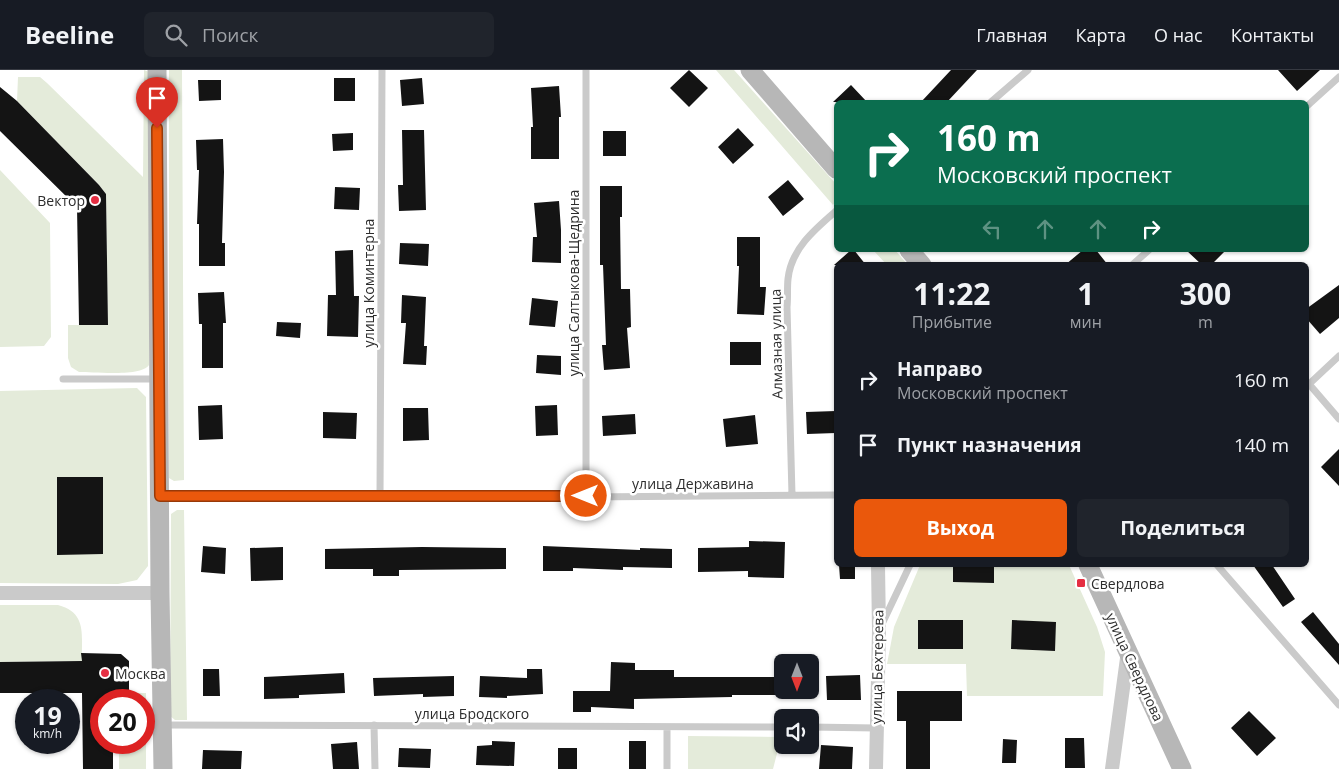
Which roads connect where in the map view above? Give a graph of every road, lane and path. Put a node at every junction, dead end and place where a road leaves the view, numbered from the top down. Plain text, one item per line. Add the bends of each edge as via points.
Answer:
1 (156, 70) edge
2 (382, 70) edge
3 (586, 70) edge
4 (750, 70) edge
5 (1028, 70) edge
6 (1339, 77) edge
7 (993, 100) edge
8 (1309, 104) edge
9 (834, 167) edge
10 (834, 213) edge
11 (911, 252) edge
12 (1147, 252) edge
13 (919, 262) edge
14 (1135, 262) edge
15 (1339, 356) edge
16 (63, 379) dead end
17 (158, 379) junction
18 (1309, 384) edge
19 (1309, 386) edge
20 (1339, 419) edge
21 (792, 495) junction
22 (834, 495) edge
23 (160, 496) junction
24 (380, 496) junction
25 (586, 496) junction
26 (878, 567) edge
27 (909, 567) edge
28 (1089, 567) edge
29 (1219, 567) edge
30 (0, 593) edge
31 (160, 593) junction
32 (879, 631) junction
33 (1128, 650) junction
34 (1339, 706) edge
35 (162, 725) junction
36 (374, 725) junction
37 (667, 727) junction
38 (774, 727) edge
39 (819, 727) edge
40 (876, 728) junction
41 (163, 769) edge
42 (375, 769) edge
43 (667, 769) edge
44 (876, 769) edge
45 (1112, 769) edge
46 (1182, 769) edge

1 - 17 street
2 - 24 lane, улица Коминтерна
3 - 25 lane, улица Салтыкова-Щедрина
4 - 9 street
5 - 7 lane
6 - 8 lane
10 - 21 lane, Алмазная улица via 797,251 788,277
11 - 13 street
12 - 14 lane
15 - 18 lane
16 - 17 lane
17 - 23 street
19 - 20 lane
21 - 22 lane, улица Державина
21 - 25 lane, улица Державина
23 - 24 lane, улица Державина
23 - 31 street
24 - 25 lane, улица Державина
26 - 32 street, улица Бехтерева
27 - 32 lane
28 - 33 street, улица Свердлова
29 - 34 lane
30 - 31 street
31 - 35 street
32 - 40 street, улица Бехтерева
33 - 45 street
33 - 46 street, улица Свердлова
35 - 36 lane, улица Бродского
35 - 41 street
36 - 37 lane, улица Бродского
36 - 42 lane
37 - 38 lane, улица Бродского
37 - 43 lane
39 - 40 lane
40 - 44 street, улица Бехтерева

